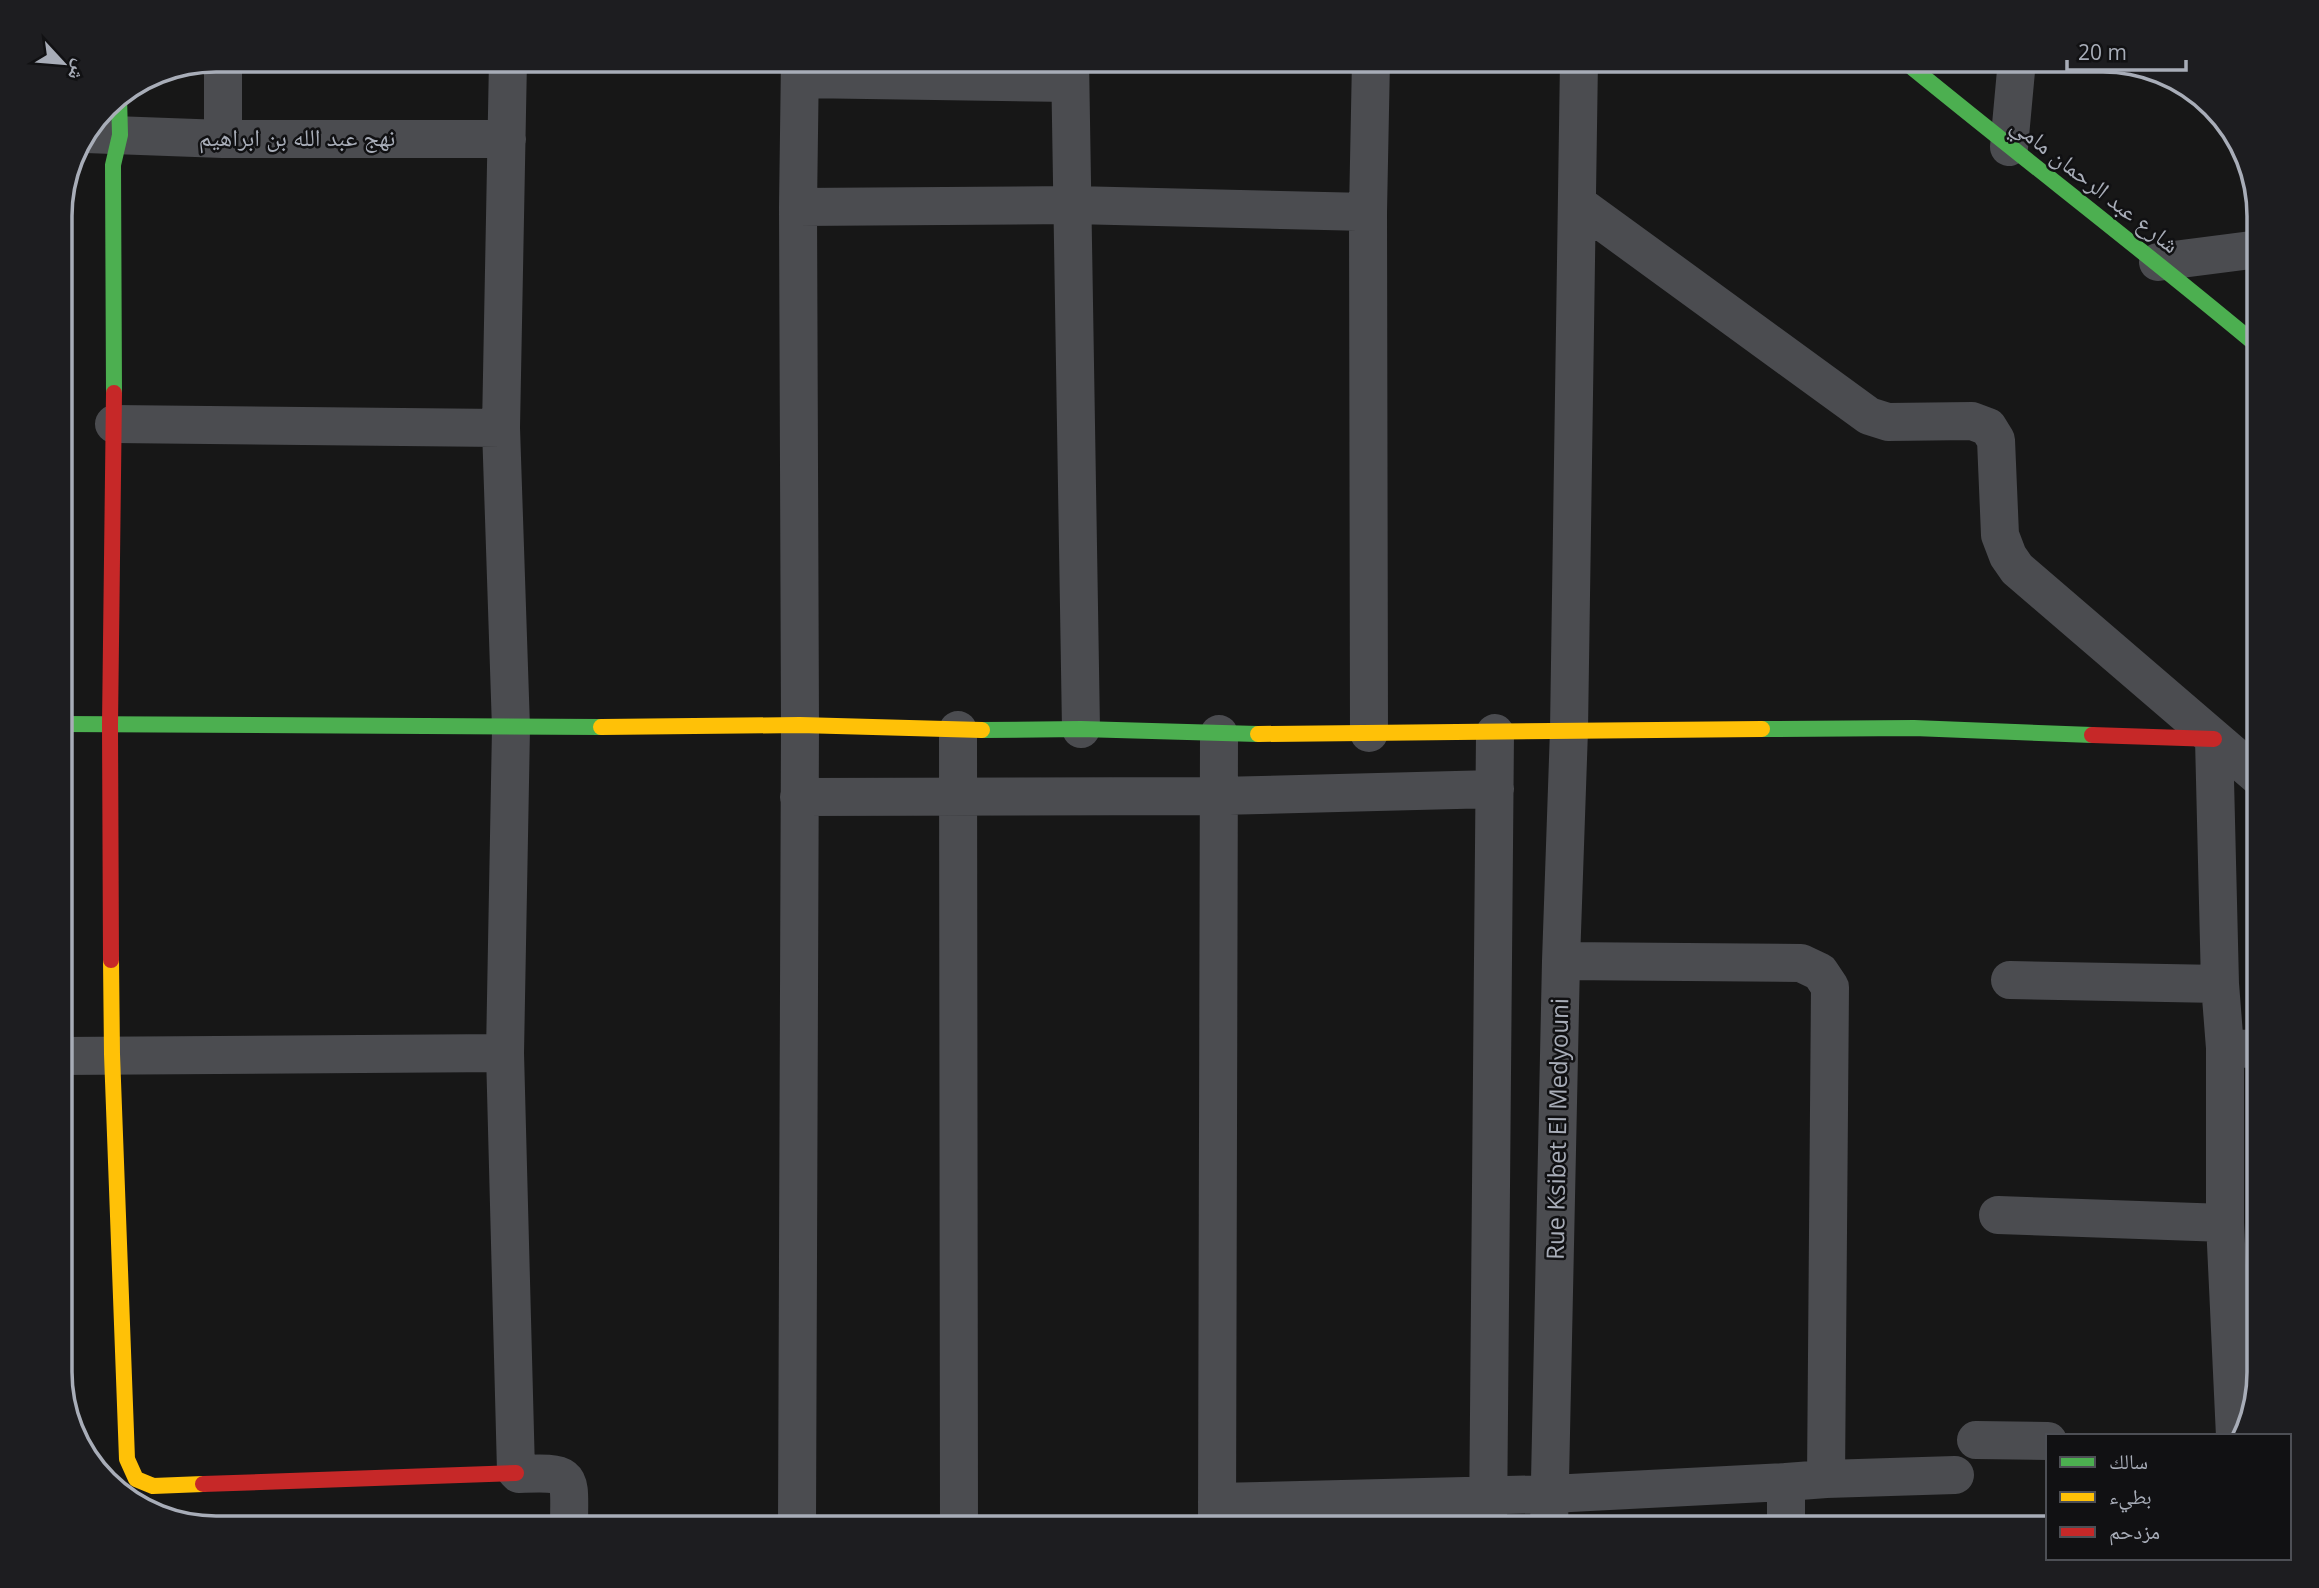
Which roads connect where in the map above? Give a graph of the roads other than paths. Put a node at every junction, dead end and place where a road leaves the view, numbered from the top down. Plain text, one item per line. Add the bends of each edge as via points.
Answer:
1 (223, 72) edge
2 (508, 72) edge
3 (800, 72) edge
4 (1070, 72) edge
5 (1371, 72) edge
6 (1579, 72) edge
7 (1918, 72) edge
8 (2016, 72) edge
9 (103, 134) edge
10 (223, 139) junction
11 (508, 139) junction
12 (2009, 147) junction
13 (1578, 204) junction
14 (1073, 205) junction
15 (798, 207) junction
16 (1368, 212) junction
17 (2247, 251) edge
18 (2158, 262) junction
19 (2247, 337) edge
20 (114, 424) junction
21 (501, 428) junction
22 (72, 724) edge
23 (110, 725) junction
24 (800, 725) junction
25 (512, 728) junction
26 (1080, 729) junction
27 (958, 730) junction
28 (1569, 730) junction
29 (1369, 733) junction
30 (1495, 733) junction
31 (1219, 734) junction
32 (2214, 739) junction
33 (2247, 768) edge
34 (1495, 789) junction
35 (1218, 796) junction
36 (799, 797) junction
37 (958, 797) junction
38 (1561, 961) junction
39 (2010, 980) dead end
40 (2220, 984) junction
41 (2242, 1048) edge
42 (112, 1054) junction
43 (505, 1054) junction
44 (72, 1056) edge
45 (1998, 1215) dead end
46 (2225, 1223) junction
47 (2246, 1360) edge
48 (2236, 1426) edge
49 (1976, 1440) dead end
50 (2046, 1441) edge
51 (516, 1473) junction
52 (1955, 1475) dead end
53 (1826, 1479) junction
54 (1786, 1482) junction
55 (1488, 1511) edge
56 (1550, 1511) edge
57 (1217, 1515) edge
58 (569, 1516) edge
59 (797, 1516) edge
60 (959, 1516) edge
61 (1787, 1516) edge

1 - 10 street
2 - 11 street
3 - 15 street
4 - 14 street
5 - 16 street
6 - 13 street, Rue Ksibet El Medyouni
7 - 12 street, شارع عبد الرحمان مامي
8 - 12 street
9 - 10 street, نهج عبد الله بن ابراهيم
9 - 20 street via 113,165
10 - 11 street, نهج عبد الله بن ابراهيم
11 - 21 street
12 - 18 street, شارع عبد الرحمان مامي
13 - 28 street, Rue Ksibet El Medyouni
13 - 32 street via 1869,416 1888,422 1972,421 1988,426 1996,440 2000,535 2017,569
14 - 15 street
14 - 16 street
14 - 26 street
15 - 24 street
16 - 29 street
17 - 18 street
18 - 19 street, شارع عبد الرحمان مامي
20 - 21 street
20 - 23 street
21 - 25 street
22 - 23 street
23 - 25 street
23 - 42 street
24 - 25 street
24 - 27 street
24 - 36 street
25 - 43 street
26 - 27 street
26 - 31 street
27 - 37 street
28 - 30 street
28 - 32 street via 1913,728
28 - 38 street, Rue Ksibet El Medyouni
29 - 30 street
29 - 31 street
30 - 34 street
31 - 35 street
32 - 33 street
32 - 40 street
34 - 35 street
34 - 55 street
35 - 37 street
35 - 57 street
36 - 37 street
36 - 59 street
37 - 60 street
38 - 53 street via 1801,963 1820,972 1830,987
38 - 56 street, Rue Ksibet El Medyouni
39 - 40 street
40 - 41 street
41 - 46 street
42 - 43 street
42 - 44 street
42 - 51 street via 127,1458 136,1479 153,1486
43 - 51 street
45 - 46 street
46 - 47 street
47 - 48 street
49 - 50 street
51 - 58 street via 564,1477 569,1486
52 - 53 street
53 - 54 street
54 - 56 street
54 - 61 street
55 - 56 street
55 - 57 street

